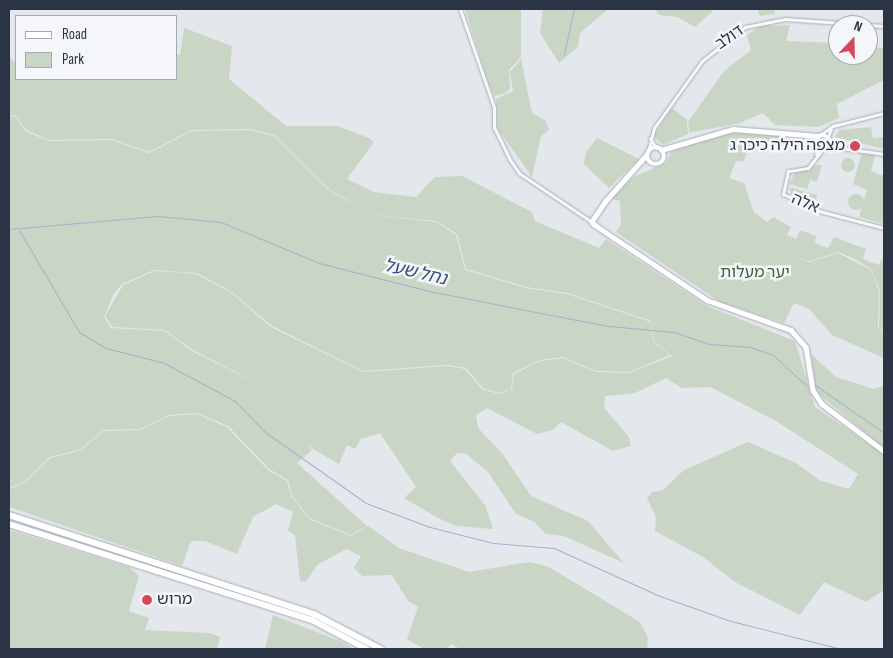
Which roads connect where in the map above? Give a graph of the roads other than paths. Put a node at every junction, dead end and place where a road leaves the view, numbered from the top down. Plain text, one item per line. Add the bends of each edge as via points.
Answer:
1 (460, 9) edge
2 (884, 26) edge
3 (884, 113) edge
4 (833, 126) junction
5 (803, 136) junction
6 (819, 136) junction
7 (650, 138) junction
8 (828, 138) junction
9 (818, 144) junction
10 (840, 145) junction
11 (672, 146) junction
12 (825, 146) junction
13 (659, 149) junction
14 (648, 153) junction
15 (884, 154) edge
16 (665, 157) junction
17 (815, 157) junction
18 (653, 164) junction
19 (639, 166) junction
20 (592, 222) junction
21 (884, 228) edge
22 (884, 451) edge
23 (9, 515) edge
24 (9, 524) edge
25 (366, 649) edge
26 (381, 649) edge

1 - 20 street via 494,107 494,127 510,160 524,176
2 - 7 street, דולב via 785,19 744,27 702,61
3 - 4 street
4 - 6 street
4 - 8 street
5 - 6 main road
5 - 9 main road
5 - 11 main road via 734,129
6 - 8 main road
6 - 9 main road
7 - 13 street
7 - 14 street, דולב
8 - 10 street
8 - 12 main road
9 - 12 main road
9 - 17 street
10 - 12 street
10 - 15 street
11 - 13 main road
11 - 16 main road
12 - 17 street, אלה
13 - 14 main road
13 - 16 main road
14 - 18 main road
14 - 19 main road
16 - 18 main road
17 - 21 street, אלה via 808,168 788,171 783,194 824,212
18 - 19 main road
19 - 20 main road via 612,192
20 - 22 main road via 707,300 791,330 806,347 812,390 822,404
23 - 26 highway via 314,614
24 - 25 highway via 312,620

